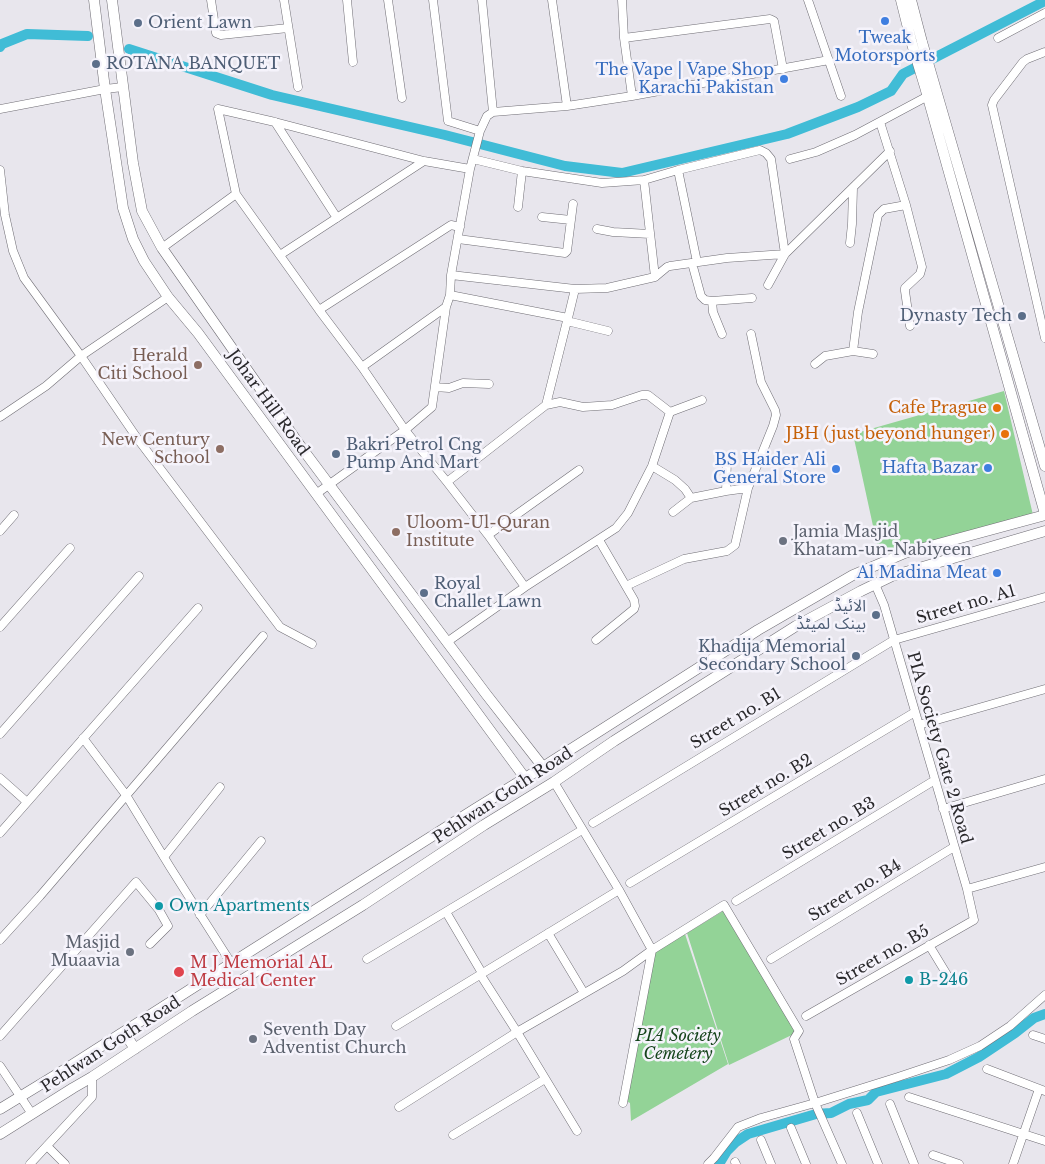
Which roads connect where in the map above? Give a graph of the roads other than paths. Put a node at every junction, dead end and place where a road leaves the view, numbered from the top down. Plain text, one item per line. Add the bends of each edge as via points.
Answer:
1 (94, 0) edge
2 (112, 0) edge
3 (211, 0) edge
4 (284, 0) edge
5 (347, 0) edge
6 (388, 0) edge
7 (433, 0) edge
8 (482, 0) edge
9 (552, 0) edge
10 (622, 0) edge
11 (808, 0) edge
12 (901, 0) edge
13 (911, 0) edge
14 (1045, 13) edge
15 (288, 28) junction
16 (624, 38) junction
17 (998, 38) dead end
18 (917, 43) junction
19 (1045, 52) edge
20 (829, 60) junction
21 (353, 62) dead end
22 (783, 69) junction
23 (123, 87) junction
24 (298, 87) dead end
25 (105, 89) junction
26 (929, 89) junction
27 (632, 96) junction
28 (841, 96) dead end
29 (402, 98) dead end
30 (566, 106) junction
31 (0, 109) edge
32 (493, 112) junction
33 (275, 122) junction
34 (880, 122) junction
35 (479, 134) junction
36 (890, 151) junction
37 (790, 159) dead end
38 (473, 160) junction
39 (424, 161) junction
40 (470, 169) junction
41 (0, 170) edge
42 (678, 170) junction
43 (522, 171) junction
44 (644, 180) junction
45 (853, 188) junction
46 (236, 194) junction
47 (573, 204) dead end
48 (906, 204) junction
49 (518, 207) dead end
50 (2, 216) edge
51 (542, 217) dead end
52 (337, 218) junction
53 (571, 220) junction
54 (460, 227) junction
55 (597, 229) dead end
56 (650, 234) junction
57 (458, 239) junction
58 (850, 243) dead end
59 (162, 248) junction
60 (785, 254) junction
61 (280, 255) junction
62 (695, 263) junction
63 (451, 274) junction
64 (655, 277) junction
65 (768, 285) dead end
66 (575, 289) junction
67 (450, 295) junction
68 (168, 297) junction
69 (752, 298) dead end
70 (712, 301) junction
71 (446, 307) junction
72 (319, 310) junction
73 (568, 319) junction
74 (910, 326) dead end
75 (608, 330) dead end
76 (722, 334) dead end
77 (751, 334) dead end
78 (1045, 338) edge
79 (853, 351) junction
80 (873, 354) dead end
81 (81, 356) junction
82 (815, 364) dead end
83 (362, 367) junction
84 (489, 384) dead end
85 (435, 387) junction
86 (702, 400) dead end
87 (0, 405) edge
88 (546, 405) junction
89 (670, 412) junction
90 (3, 414) edge
91 (405, 430) junction
92 (727, 460) dead end
93 (652, 466) junction
94 (1045, 466) edge
95 (579, 470) dead end
96 (447, 482) junction
97 (329, 484) junction
98 (748, 488) junction
99 (726, 491) junction
100 (316, 494) junction
101 (1042, 494) edge
102 (691, 498) junction
103 (673, 512) dead end
104 (1045, 515) edge
105 (14, 516) dead end
106 (0, 531) edge
107 (1045, 531) edge
108 (488, 535) junction
109 (599, 540) junction
110 (954, 540) junction
111 (70, 548) dead end
112 (956, 557) junction
113 (138, 576) dead end
114 (875, 584) junction
115 (626, 586) junction
116 (525, 587) junction
117 (1045, 597) edge
118 (198, 608) dead end
119 (0, 627) edge
120 (263, 636) dead end
121 (596, 640) dead end
122 (894, 640) junction
123 (447, 642) junction
124 (312, 644) dead end
125 (1045, 689) edge
126 (915, 712) junction
127 (919, 726) junction
128 (0, 734) edge
129 (595, 734) junction
130 (83, 738) junction
131 (604, 748) junction
132 (543, 767) junction
133 (0, 778) edge
134 (525, 778) junction
135 (1045, 779) edge
136 (935, 780) junction
137 (554, 782) junction
138 (220, 787) dead end
139 (126, 795) junction
140 (27, 802) junction
141 (475, 809) junction
142 (943, 809) junction
143 (593, 822) dead end
144 (484, 825) junction
145 (582, 830) junction
146 (0, 833) edge
147 (261, 841) dead end
148 (954, 847) junction
149 (164, 857) junction
150 (1045, 867) edge
151 (630, 883) dead end
152 (966, 889) junction
153 (619, 890) junction
154 (736, 901) dead end
155 (446, 912) junction
156 (200, 915) junction
157 (974, 920) joint
158 (548, 934) junction
159 (0, 940) edge
160 (150, 944) dead end
161 (930, 945) junction
162 (652, 950) junction
163 (367, 959) dead end
164 (771, 959) dead end
165 (231, 963) junction
166 (217, 972) junction
167 (481, 974) junction
168 (949, 978) dead end
169 (227, 989) junction
170 (584, 993) junction
171 (1045, 995) edge
172 (806, 1016) dead end
173 (396, 1026) dead end
174 (124, 1032) junction
175 (517, 1032) junction
176 (1033, 1035) dead end
177 (0, 1036) edge
178 (1045, 1039) edge
179 (135, 1049) junction
180 (0, 1066) edge
181 (987, 1069) dead end
182 (92, 1077) junction
183 (545, 1079) junction
184 (1042, 1090) edge
185 (20, 1097) junction
186 (909, 1097) dead end
187 (623, 1103) dead end
188 (890, 1104) dead end
189 (399, 1107) dead end
190 (816, 1107) junction
191 (0, 1110) edge
192 (857, 1113) dead end
193 (32, 1114) junction
194 (791, 1128) dead end
195 (577, 1131) dead end
196 (0, 1134) edge
197 (1023, 1134) junction
198 (453, 1135) dead end
199 (761, 1140) dead end
200 (1045, 1141) edge
201 (47, 1146) junction
202 (933, 1155) dead end
203 (30, 1164) edge
204 (65, 1164) edge
205 (708, 1164) edge
206 (771, 1164) edge
207 (806, 1164) edge
208 (842, 1164) edge
209 (878, 1164) edge
210 (914, 1164) edge
211 (959, 1164) edge
212 (1013, 1164) edge

1 - 25 street, Johar Hill Road
2 - 23 street
3 - 15 street via 216,33 221,35
4 - 15 street
5 - 21 street
6 - 29 street
7 - 35 street via 448,121
8 - 32 street
9 - 30 street
10 - 16 street
11 - 20 street
12 - 18 street
13 - 18 street
14 - 17 street
15 - 24 street
16 - 22 street via 770,19 774,21
16 - 27 street
18 - 26 street
19 - 78 street via 1027,59 992,105
20 - 22 street
20 - 28 street
22 - 27 street
23 - 25 street
23 - 59 street via 142,211
25 - 31 street
25 - 68 street, Johar Hill Road via 123,208 144,261
26 - 34 street
26 - 94 street
26 - 101 street
27 - 30 street
30 - 32 street
32 - 35 street via 487,116
33 - 39 street
33 - 46 street via 218,109
33 - 52 street
34 - 36 street
34 - 37 street via 816,152
35 - 38 street
36 - 45 street
36 - 48 street
38 - 40 street
38 - 43 street
39 - 40 street
39 - 52 street
40 - 54 street
41 - 50 street
42 - 44 street
42 - 60 street via 760,150 766,153 771,159
42 - 62 street
43 - 44 street via 602,183
43 - 49 street
44 - 56 street
45 - 58 street
45 - 60 street
46 - 59 street
46 - 61 street
47 - 53 street
48 - 74 street via 922,267 905,291
48 - 79 street via 878,215
50 - 81 street via 24,278
51 - 53 street
52 - 61 street
53 - 57 street via 567,251 563,254
54 - 57 street
54 - 72 street via 451,225
55 - 56 street
56 - 64 street
57 - 63 street
59 - 97 street
60 - 62 street
60 - 65 street
61 - 72 street
62 - 64 street via 667,267
62 - 70 street via 701,296
63 - 66 street
63 - 67 street
64 - 66 street via 608,288
66 - 73 street
67 - 71 street
67 - 73 street
68 - 81 street
68 - 100 street, Johar Hill Road
69 - 70 street
70 - 76 street
71 - 83 street
71 - 85 street
72 - 83 street
73 - 75 street
73 - 88 street
77 - 98 street via 761,382 776,415
79 - 80 street
79 - 82 street via 825,356
81 - 90 street via 46,386
81 - 124 street via 137,438 280,627
83 - 91 street
84 - 85 street
85 - 91 street via 432,407
86 - 89 street
87 - 90 street
88 - 89 street via 560,402 582,407 612,405 642,395
88 - 96 street
89 - 93 street
91 - 96 street
91 - 97 street
92 - 99 street
93 - 102 street via 675,480
93 - 109 street via 628,513 616,528
95 - 108 street
96 - 108 street
97 - 100 street
97 - 123 street
98 - 99 street
98 - 115 street via 732,548 684,559
99 - 102 street
100 - 134 street, Johar Hill Road
101 - 104 street
102 - 103 street
104 - 110 street, Pehlwan Goth Road
105 - 106 street
107 - 112 street, Pehlwan Goth Road
108 - 116 street
109 - 115 street
109 - 116 street
110 - 112 street
110 - 129 street, Pehlwan Goth Road via 905,553 853,575 758,630
111 - 119 street
112 - 114 street, Pehlwan Goth Road
113 - 128 street
114 - 122 street, PIA Society Gate 2 Road
114 - 131 street, Pehlwan Goth Road via 796,626
115 - 121 street via 634,600 634,609
116 - 123 street
117 - 122 street, Street no. A1
118 - 130 street
120 - 139 street
122 - 126 street, PIA Society Gate 2 Road
122 - 143 street, Street no. B1
123 - 132 street
125 - 127 street
126 - 127 street, PIA Society Gate 2 Road
126 - 151 street, Street no. B2
127 - 136 street, PIA Society Gate 2 Road
129 - 131 street
129 - 132 street, Pehlwan Goth Road
130 - 139 street
130 - 140 street
131 - 137 street, Pehlwan Goth Road
132 - 134 street, Pehlwan Goth Road
133 - 140 street
134 - 141 street, Pehlwan Goth Road
135 - 142 street
136 - 142 street, PIA Society Gate 2 Road
136 - 154 street, Street no. B3
137 - 144 street, Pehlwan Goth Road
137 - 145 street
138 - 149 street
139 - 149 street
139 - 159 street
140 - 146 street
141 - 144 street
141 - 165 street, Pehlwan Goth Road
142 - 148 street, PIA Society Gate 2 Road
144 - 169 street, Pehlwan Goth Road
145 - 153 street
145 - 155 street
147 - 156 street
148 - 152 street, PIA Society Gate 2 Road
148 - 164 street, Street no. B4
149 - 156 street
150 - 152 street
152 - 157 street, PIA Society Gate 2 Road
153 - 158 street
153 - 162 street
155 - 163 street
155 - 167 street
156 - 165 street
157 - 161 street, Street no. B5
158 - 167 street
158 - 170 street
160 - 177 street via 168,926 136,882
161 - 168 street
161 - 172 street, Street no. B5
162 - 170 street
162 - 187 street
162 - 190 street via 724,905 799,1031 794,1039
165 - 166 street, Pehlwan Goth Road
166 - 169 street
166 - 174 street, Pehlwan Goth Road
167 - 173 street
167 - 175 street
169 - 179 street, Pehlwan Goth Road
170 - 175 street
171 - 190 street via 1010,1026 980,1046
174 - 179 street
174 - 185 street, Pehlwan Goth Road
175 - 183 street
175 - 189 street
176 - 178 street
179 - 182 street, Pehlwan Goth Road
180 - 185 street
181 - 184 street
182 - 193 street, Pehlwan Goth Road
182 - 201 street via 92,1096
183 - 195 street
183 - 198 street
184 - 197 street
185 - 191 street, Pehlwan Goth Road
185 - 193 street
186 - 197 street
188 - 210 street
190 - 205 street via 761,1118 738,1127
190 - 208 street
192 - 209 street
193 - 196 street, Pehlwan Goth Road
194 - 207 street
197 - 200 street
197 - 212 street
199 - 206 street
201 - 203 street
201 - 204 street
202 - 211 street

